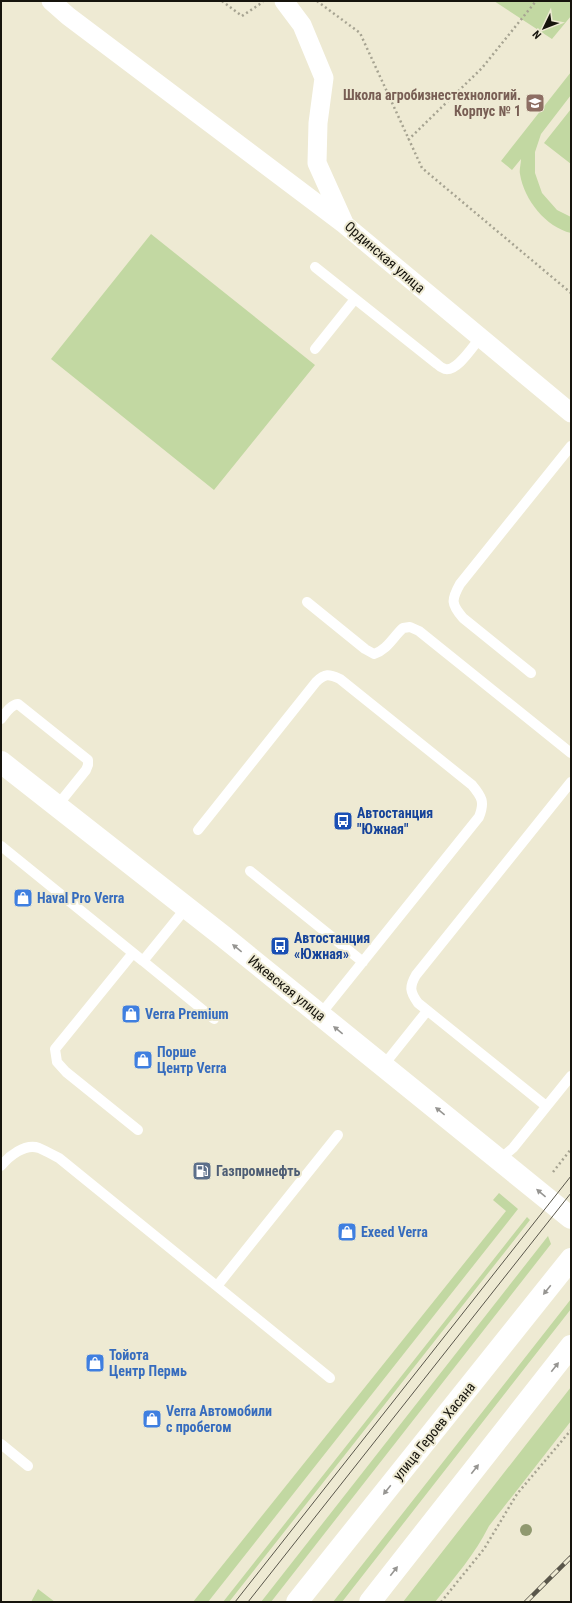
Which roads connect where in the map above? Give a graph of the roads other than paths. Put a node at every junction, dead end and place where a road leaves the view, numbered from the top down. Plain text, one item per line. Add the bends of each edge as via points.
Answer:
1 (51, 1) edge
2 (284, 1) edge
3 (344, 224) junction
4 (315, 266) dead end
5 (355, 299) junction
6 (480, 338) junction
7 (315, 349) dead end
8 (571, 413) edge
9 (571, 446) edge
10 (307, 602) dead end
11 (531, 673) dead end
12 (1, 719) edge
13 (571, 753) edge
14 (1, 762) edge
15 (571, 782) edge
16 (57, 806) junction
17 (198, 830) dead end
18 (1, 846) edge
19 (250, 871) dead end
20 (186, 908) junction
21 (133, 953) junction
22 (143, 961) junction
23 (363, 962) junction
24 (427, 1011) junction
25 (320, 1015) junction
26 (214, 1019) dead end
27 (383, 1066) junction
28 (571, 1076) edge
29 (546, 1106) junction
30 (138, 1130) dead end
31 (338, 1135) dead end
32 (499, 1160) junction
33 (1, 1166) edge
34 (571, 1218) edge
35 (571, 1259) edge
36 (217, 1286) junction
37 (571, 1346) edge
38 (330, 1378) dead end
39 (1, 1444) edge
40 (28, 1466) dead end
41 (297, 1602) edge
42 (370, 1602) edge

1 - 3 street
2 - 3 street, Ординская улица via 302,25 324,78 318,124 317,163
3 - 6 street, Ординская улица
4 - 5 lane
5 - 6 lane via 446,369 460,363
5 - 7 lane
6 - 8 street, Ординская улица
9 - 11 lane via 460,584 454,595 454,608 463,618
10 - 13 lane via 374,654 386,648 403,628 410,627 418,631
12 - 16 lane via 14,704 18,704 88,760 86,770
14 - 16 main road, Ижевская улица
15 - 24 lane via 416,975 411,983 412,994
16 - 20 main road, Ижевская улица
17 - 23 lane via 323,676 331,675 340,680 472,785 480,796 483,808 479,817
18 - 21 lane
19 - 23 lane
20 - 22 lane
25 -> 20 main road, Ижевская улица
21 - 22 lane
21 - 30 lane via 55,1049 57,1062 66,1072
22 - 26 lane
23 - 25 lane
24 - 27 lane
24 - 29 lane
27 -> 25 main road, Ижевская улица
32 -> 27 main road, Ижевская улица
28 - 29 lane
29 - 32 lane via 513,1148
31 - 36 lane
34 -> 32 main road, Ижевская улица
33 - 36 lane via 19,1150 31,1148 38,1148 59,1158
35 -> 41 main road, улица Героев Хасана
36 - 38 lane
42 -> 37 main road
39 - 40 lane

